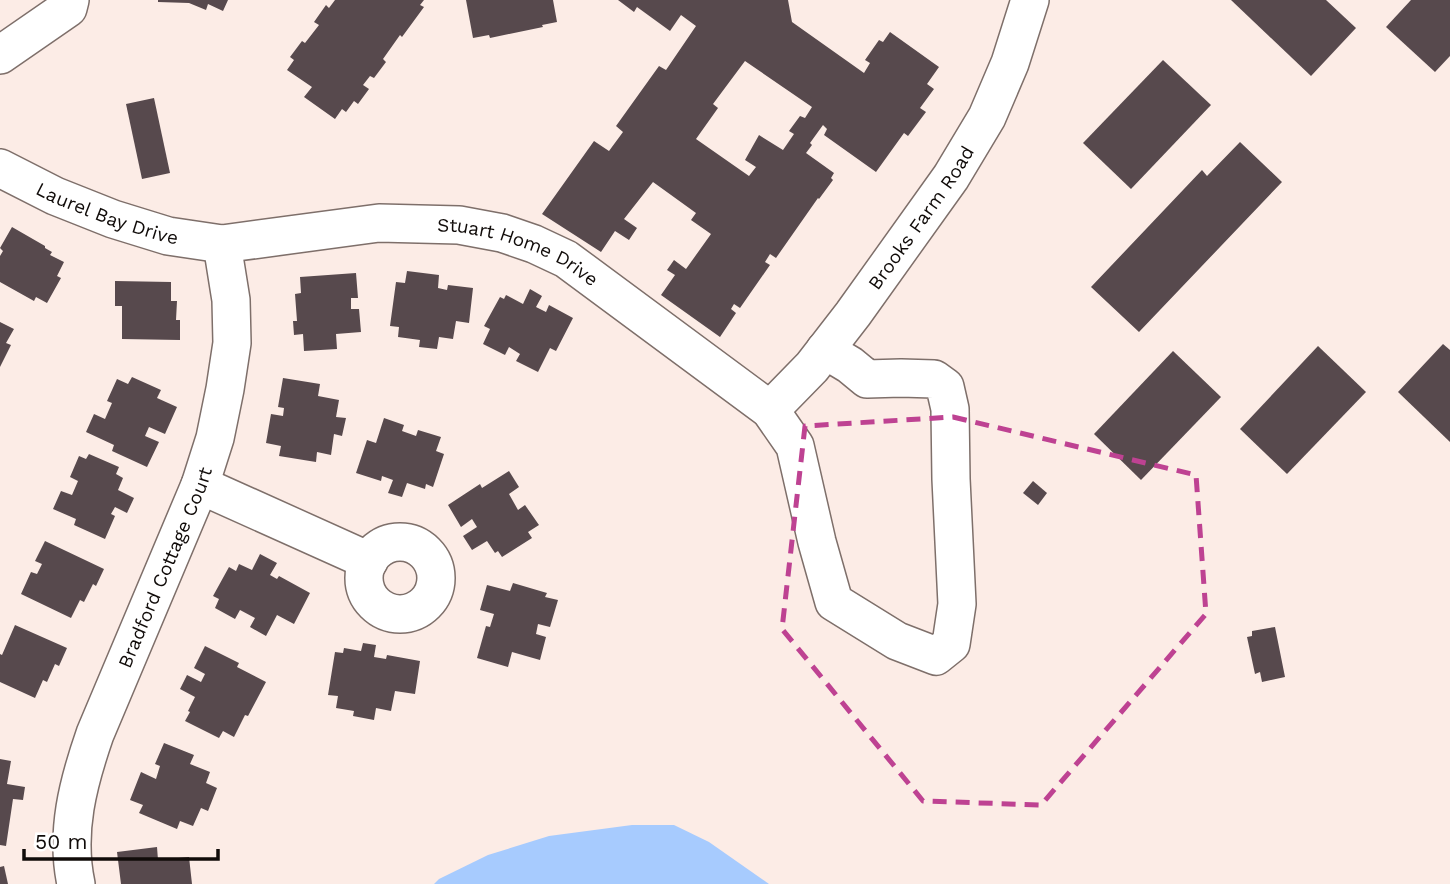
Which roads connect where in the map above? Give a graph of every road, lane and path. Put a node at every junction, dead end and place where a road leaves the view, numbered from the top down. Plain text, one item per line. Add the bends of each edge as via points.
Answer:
1 (70, 0) edge
2 (1030, 0) edge
3 (0, 55) edge
4 (0, 168) edge
5 (222, 244) junction
6 (825, 350) junction
7 (770, 410) junction
8 (200, 485) junction
9 (369, 561) dead end
10 (76, 884) edge

1 - 3 street via 68,8
2 - 6 street, Brooks Farm Road via 987,117 951,177
4 - 5 street, Laurel Bay Drive via 113,219 168,236
5 - 7 street, Stuart Home Drive via 379,223 459,225 502,233 566,258
5 - 8 street, Bradford Cottage Court via 232,343 217,426
6 - 7 street, Brooks Farm Road
6 - 7 street, Stuart Home Drive via 867,379 934,379 945,387 950,409 957,604 951,644 936,656 897,640 834,602 795,446
8 - 9 street
8 - 10 street, Bradford Cottage Court via 82,771 72,834

